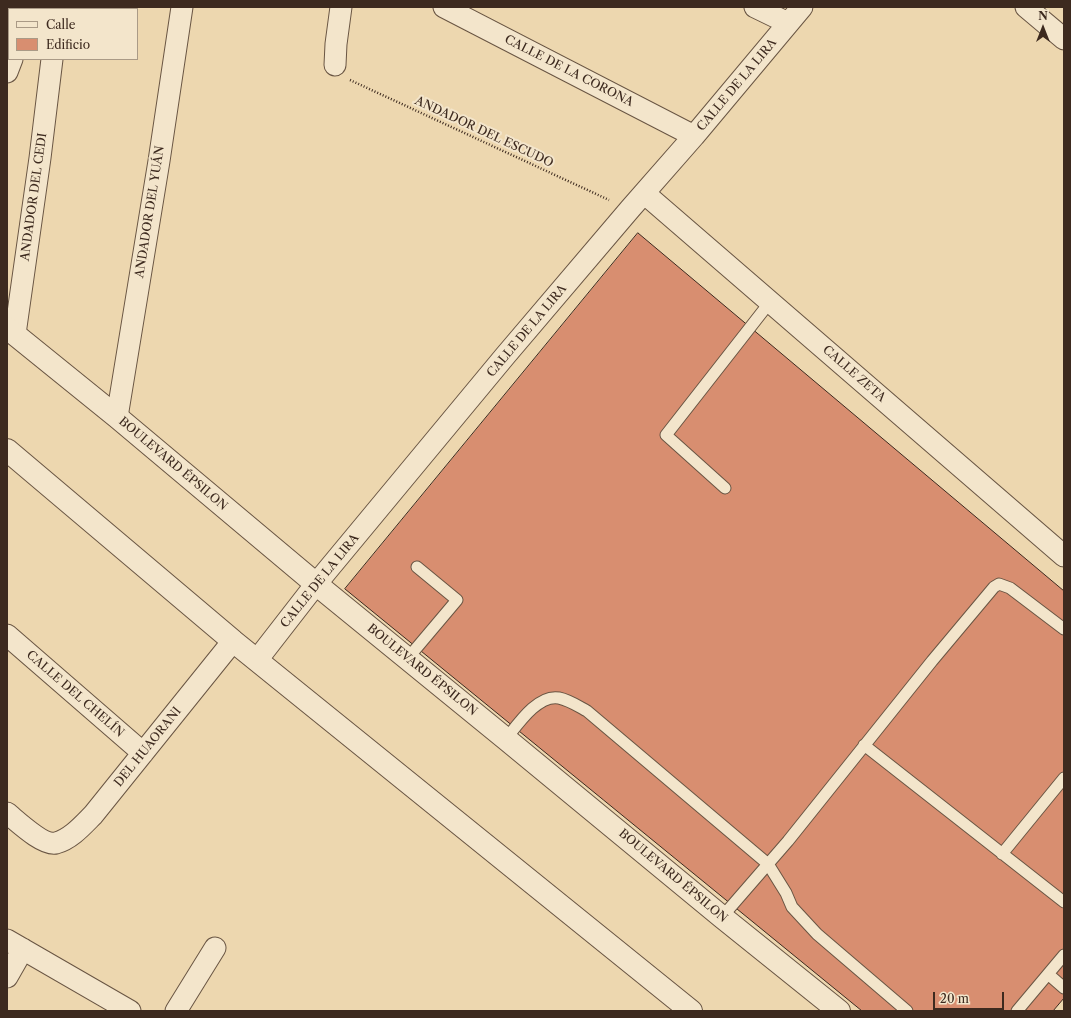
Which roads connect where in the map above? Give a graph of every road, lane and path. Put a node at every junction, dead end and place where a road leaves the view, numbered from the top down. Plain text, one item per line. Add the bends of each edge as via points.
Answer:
1 (182, 7) edge
2 (341, 7) edge
3 (444, 7) edge
4 (755, 7) edge
5 (802, 7) edge
6 (1026, 7) edge
7 (788, 23) junction
8 (1064, 39) edge
9 (12, 60) edge
10 (52, 60) edge
11 (334, 65) joint
12 (7, 72) edge
13 (694, 136) junction
14 (644, 193) junction
15 (630, 209) junction
16 (770, 302) junction
17 (11, 331) edge
18 (117, 418) junction
19 (7, 450) edge
20 (725, 488) dead end
21 (1064, 556) edge
22 (417, 567) dead end
23 (316, 584) junction
24 (1064, 629) edge
25 (7, 635) edge
26 (233, 641) junction
27 (408, 658) junction
28 (257, 660) junction
29 (506, 738) junction
30 (864, 745) junction
31 (143, 753) junction
32 (1064, 778) edge
33 (7, 813) edge
34 (1002, 854) junction
35 (768, 864) junction
36 (1064, 902) edge
37 (722, 917) junction
38 (15, 945) edge
39 (215, 948) dead end
40 (1064, 955) edge
41 (1048, 974) junction
42 (7, 977) edge
43 (1064, 988) edge
44 (130, 1011) edge
45 (176, 1011) edge
46 (691, 1011) edge
47 (839, 1011) edge
48 (907, 1011) edge
49 (1017, 1011) edge

1 - 18 street, ANDADOR DEL YUÁN
2 - 11 street
3 - 13 street, CALLE DE LA CORONA
4 - 7 street
5 - 7 street, CALLE DE LA LIRA
6 - 8 street
7 - 13 street, CALLE DE LA LIRA
9 - 12 street
10 - 17 street, ANDADOR DEL CEDI via 40,158
11 - 15 path, ANDADOR DEL ESCUDO via 354,82
13 - 14 street, CALLE DE LA LIRA
14 - 15 street, CALLE DE LA LIRA
14 - 16 street, CALLE ZETA
15 - 23 street, CALLE DE LA LIRA
16 - 20 lane via 666,436
16 - 21 street, CALLE ZETA
17 - 18 street, BOULEVARD ÉPSILON
18 - 23 street, BOULEVARD ÉPSILON
19 - 26 street
22 - 27 lane via 458,600
23 - 27 street, BOULEVARD ÉPSILON
23 - 28 street, CALLE DE LA LIRA
24 - 30 lane via 1010,588 999,584 967,618
25 - 31 street, CALLE DEL CHELÍN
26 - 28 street
26 - 31 street, DEL HUAORANI
27 - 29 street, BOULEVARD ÉPSILON
28 - 46 street
29 - 35 lane via 535,705 546,699 558,698 573,702 587,711
29 - 37 street, BOULEVARD ÉPSILON
30 - 34 lane
30 - 35 lane
31 - 33 street, DEL HUAORANI via 93,815 70,835 55,843 47,842 35,835
32 - 34 lane
34 - 36 lane
35 - 37 lane
35 - 48 lane via 792,907 817,934
37 - 47 street, BOULEVARD ÉPSILON
38 - 42 street
38 - 44 street
39 - 45 street
40 - 41 lane
41 - 43 lane
41 - 49 lane

